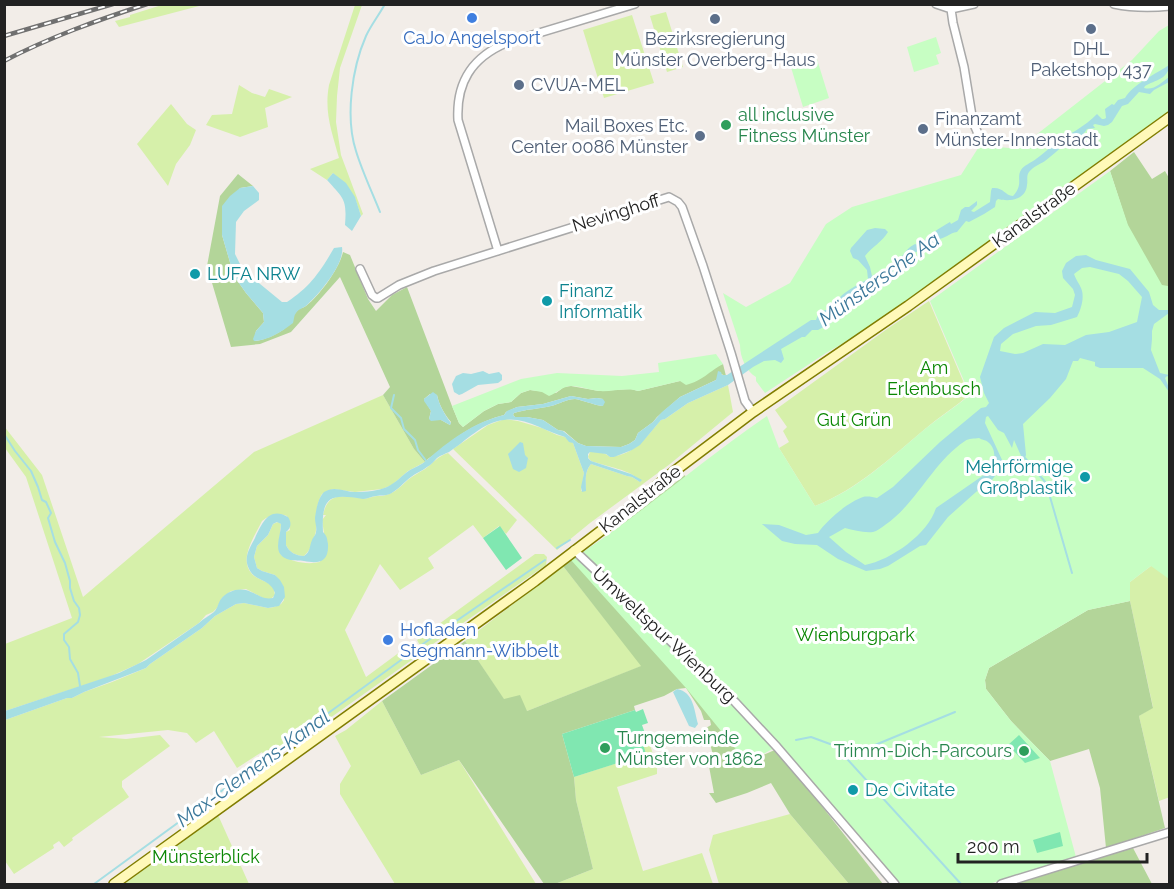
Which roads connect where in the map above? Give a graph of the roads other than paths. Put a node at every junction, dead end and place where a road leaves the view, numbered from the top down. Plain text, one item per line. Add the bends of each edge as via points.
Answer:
1 (635, 4) edge
2 (936, 4) edge
3 (974, 4) edge
4 (1114, 4) edge
5 (1170, 6) edge
6 (951, 9) junction
7 (1170, 117) edge
8 (982, 143) dead end
9 (498, 251) junction
10 (360, 269) dead end
11 (753, 412) junction
12 (574, 550) junction
13 (1170, 832) edge
14 (114, 885) edge
15 (895, 885) edge
16 (1001, 885) edge

1 - 9 street via 506,43 490,51 468,73 460,94 458,120
2 - 6 street
3 - 6 street
4 - 5 street
6 - 8 street via 973,122
7 - 11 main road, Kanalstraße
9 - 10 street, Nevinghoff via 409,280 378,298 372,295
9 - 11 street, Nevinghoff via 661,199 674,199 682,207 704,266 745,401
11 - 12 main road, Kanalstraße
12 - 14 main road, Kanalstraße
12 - 15 street, Umweltspur Wienburg via 735,702
13 - 16 street

